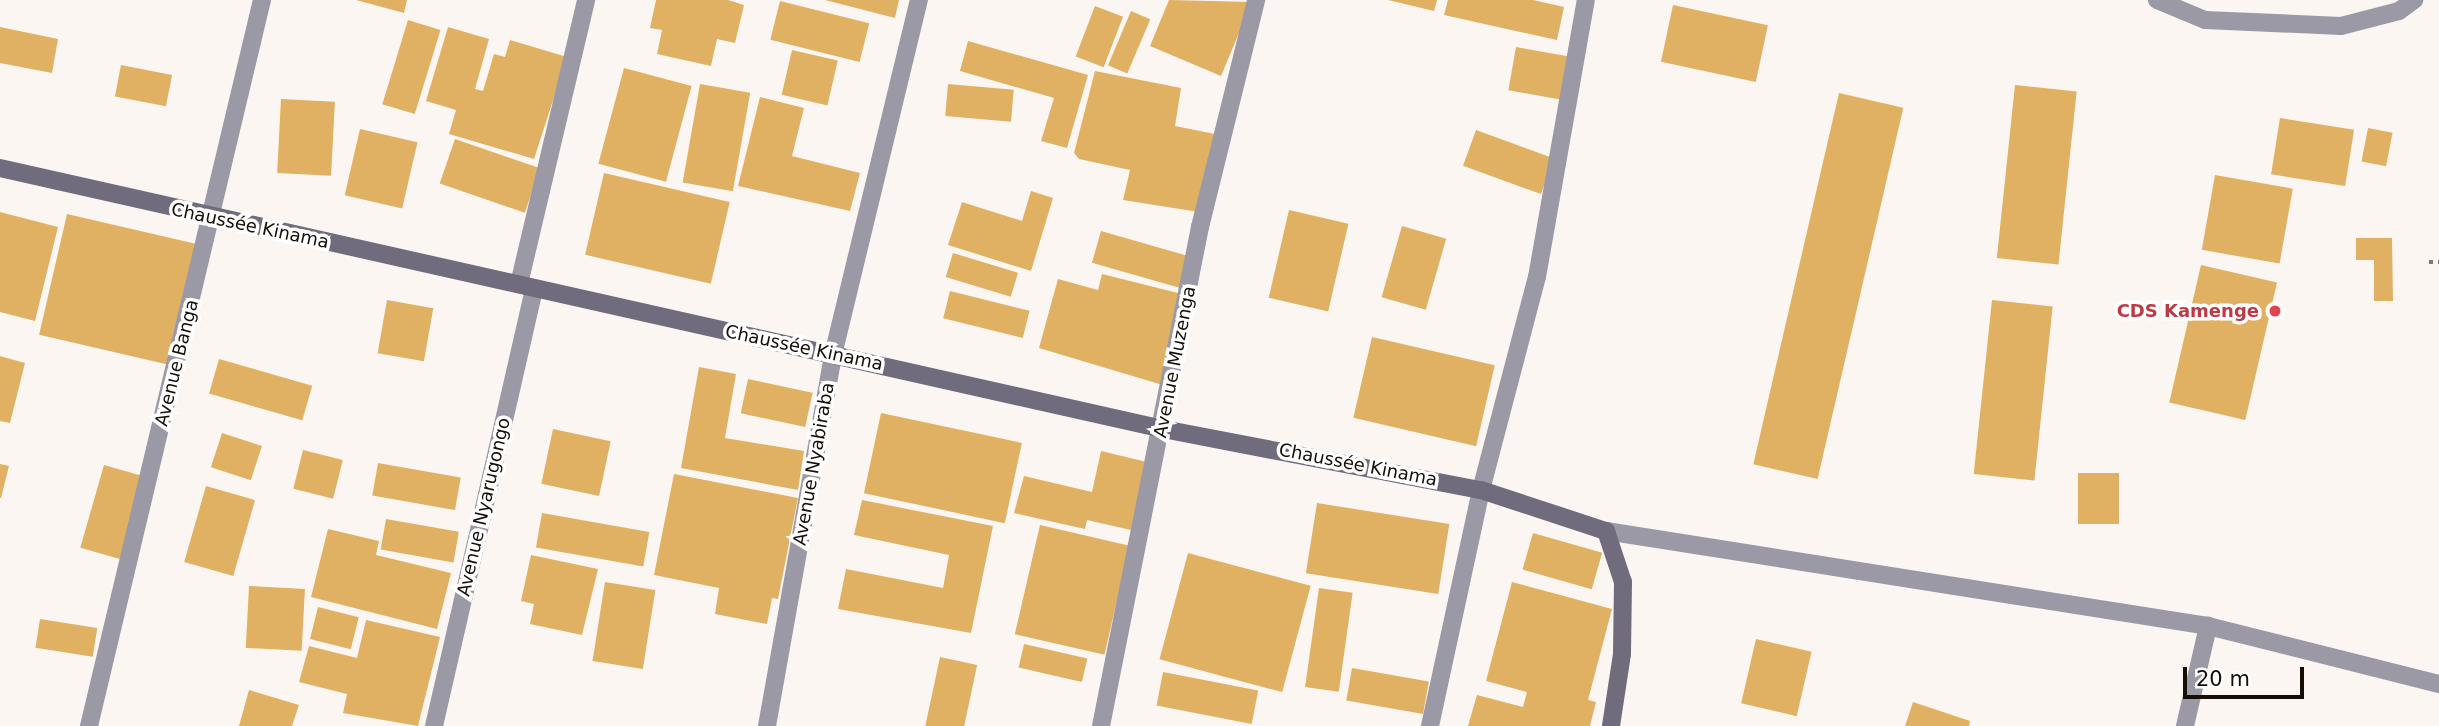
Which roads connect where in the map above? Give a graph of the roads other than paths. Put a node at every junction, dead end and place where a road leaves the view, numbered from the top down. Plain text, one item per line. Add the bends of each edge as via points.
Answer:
1 (262, 0) edge
2 (586, 0) edge
3 (919, 0) edge
4 (1256, 0) edge
5 (1586, 0) edge
6 (2157, 0) edge
7 (2414, 0) edge
8 (0, 168) edge
9 (213, 219) junction
10 (527, 286) junction
11 (833, 355) junction
12 (1163, 429) junction
13 (1481, 490) junction
14 (1606, 531) junction
15 (2208, 626) junction
16 (2439, 684) edge
17 (89, 726) edge
18 (434, 726) edge
19 (767, 726) edge
20 (1101, 726) edge
21 (1430, 726) edge
22 (1611, 726) edge
23 (2185, 726) edge

1 - 9 street, Avenue Banga
2 - 10 street, Avenue Nyarugongo
3 - 11 street, Avenue Nyabiraba
4 - 12 street, Avenue Muzenga via 1200,227
5 - 13 street via 1537,277
6 - 7 street via 2205,19 2341,26 2399,11
8 - 9 street, Chaussée Kinama
9 - 10 street, Chaussée Kinama
9 - 17 street, Avenue Banga
10 - 11 street, Chaussée Kinama
10 - 18 street, Avenue Nyarugongo
11 - 12 street, Chaussée Kinama
11 - 19 street, Avenue Nyabiraba
12 - 13 street, Chaussée Kinama
12 - 20 street, Avenue Muzenga
13 - 14 street, Chaussée Kinama
13 - 21 street
14 - 15 street
14 - 22 street via 1623,582 1622,654
15 - 16 street
15 - 23 street

